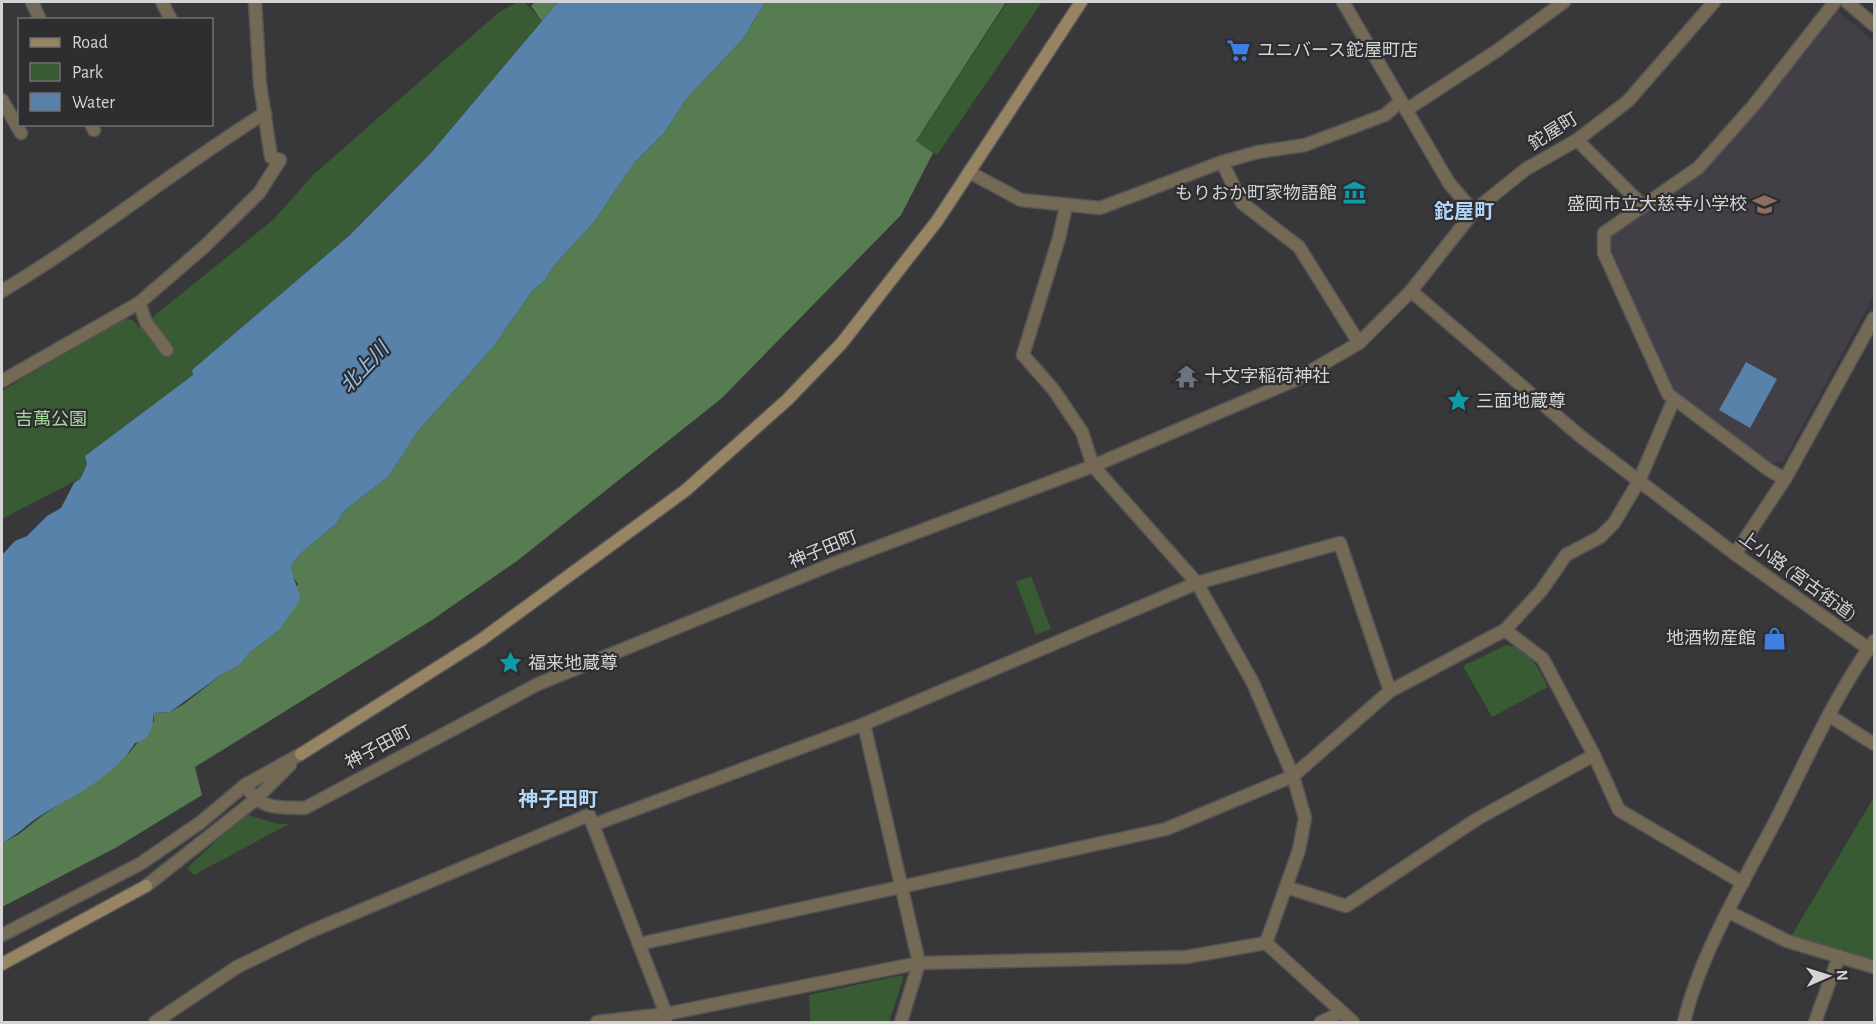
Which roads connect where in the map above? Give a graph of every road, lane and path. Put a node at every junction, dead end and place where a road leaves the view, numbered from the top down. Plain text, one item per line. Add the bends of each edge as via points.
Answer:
1 (32, 2) edge
2 (162, 2) edge
3 (255, 2) edge
4 (1081, 2) edge
5 (1343, 2) edge
6 (1564, 2) edge
7 (1714, 2) edge
8 (1835, 2) edge
9 (1847, 2) edge
10 (39, 18) edge
11 (170, 18) edge
12 (1875, 25) edge
13 (2, 100) edge
14 (1404, 106) junction
15 (265, 113) junction
16 (21, 133) dead end
17 (1577, 140) junction
18 (1222, 162) junction
19 (969, 172) junction
20 (1066, 206) junction
21 (1643, 206) junction
22 (1474, 212) junction
23 (2, 289) edge
24 (1411, 291) junction
25 (139, 303) junction
26 (1875, 318) edge
27 (1359, 343) junction
28 (167, 350) dead end
29 (2, 381) edge
30 (1674, 399) junction
31 (1093, 466) junction
32 (1785, 479) junction
33 (1639, 481) junction
34 (1735, 554) junction
35 (1197, 583) junction
36 (1505, 630) junction
37 (1872, 645) edge
38 (1390, 691) junction
39 (1830, 716) junction
40 (864, 724) junction
41 (1875, 744) edge
42 (301, 754) junction
43 (1594, 755) junction
44 (1293, 776) junction
45 (245, 786) junction
46 (255, 800) junction
47 (594, 825) junction
48 (1743, 883) junction
49 (903, 885) junction
50 (1286, 887) junction
51 (1729, 912) junction
52 (2, 934) edge
53 (1266, 943) junction
54 (639, 944) junction
55 (1839, 956) junction
56 (919, 963) junction
57 (2, 964) edge
58 (1875, 967) edge
59 (1341, 1013) junction
60 (665, 1018) edge
61 (155, 1023) edge
62 (597, 1023) edge
63 (901, 1023) edge
64 (1321, 1023) edge
65 (1353, 1023) edge
66 (1684, 1023) edge
67 (1815, 1023) edge

1 - 10 street
2 - 11 street
3 - 15 street
4 - 19 street
5 - 14 street
6 - 14 street via 1495,52
7 - 17 street, 鉈屋町 via 1628,100
8 - 21 street via 1754,105 1698,168
9 - 12 street
13 - 16 street
14 - 18 street via 1305,144
14 - 22 street via 1449,183
15 - 23 street via 205,150 43,266
15 - 25 street via 271,158 280,160 259,193 204,248
17 - 21 street
17 - 22 street, 鉈屋町 via 1526,169
18 - 20 street via 1100,208
18 - 27 street via 1242,203 1299,247
19 - 20 street via 1021,200
19 - 42 street via 937,221 841,345 788,400 686,490 481,640
20 - 31 street via 1023,355 1053,389 1082,432
21 - 30 street via 1604,233 1604,253 1668,394
22 - 24 street, 鉈屋町
24 - 27 street, 神子田町
24 - 33 street, 上小路 (宮古街道) via 1580,436
25 - 28 street via 146,322
25 - 29 street
26 - 32 street
27 - 31 street, 神子田町 via 1295,380
30 - 32 street
30 - 33 street
31 - 35 street
31 - 46 street, 神子田町 via 835,563 538,684 305,808 272,807
32 - 34 street
33 - 34 street, 上小路 (宮古街道)
33 - 36 street via 1614,523 1600,537 1566,555 1541,591
34 - 37 street, 上小路 (宮古街道)
35 - 38 street via 1340,543
35 - 40 street
35 - 44 street via 1252,683
36 - 38 street
36 - 43 street via 1543,659
37 - 39 street, 上小路 (宮古街道)
38 - 44 street
39 - 41 street
39 - 48 street, 上小路 (宮古街道)
40 - 47 street
40 - 49 street
42 - 45 street
42 - 46 street
43 - 48 street via 1619,810
43 - 50 street via 1477,819 1346,906
44 - 49 street via 1166,829
44 - 50 street via 1305,818
45 - 46 street
45 - 52 street via 140,864
46 - 57 street via 147,886
47 - 54 street
47 - 61 street via 589,815 309,932 237,967
48 - 51 street, 上小路 (宮古街道)
49 - 54 street
49 - 56 street
50 - 53 street
51 - 55 street via 1787,940
51 - 66 street, 上小路 (宮古街道) via 1691,992
53 - 56 street via 1186,957
53 - 59 street
54 - 60 street
55 - 58 street
55 - 67 street
56 - 60 street
56 - 63 street
59 - 64 street
59 - 65 street
60 - 62 street

